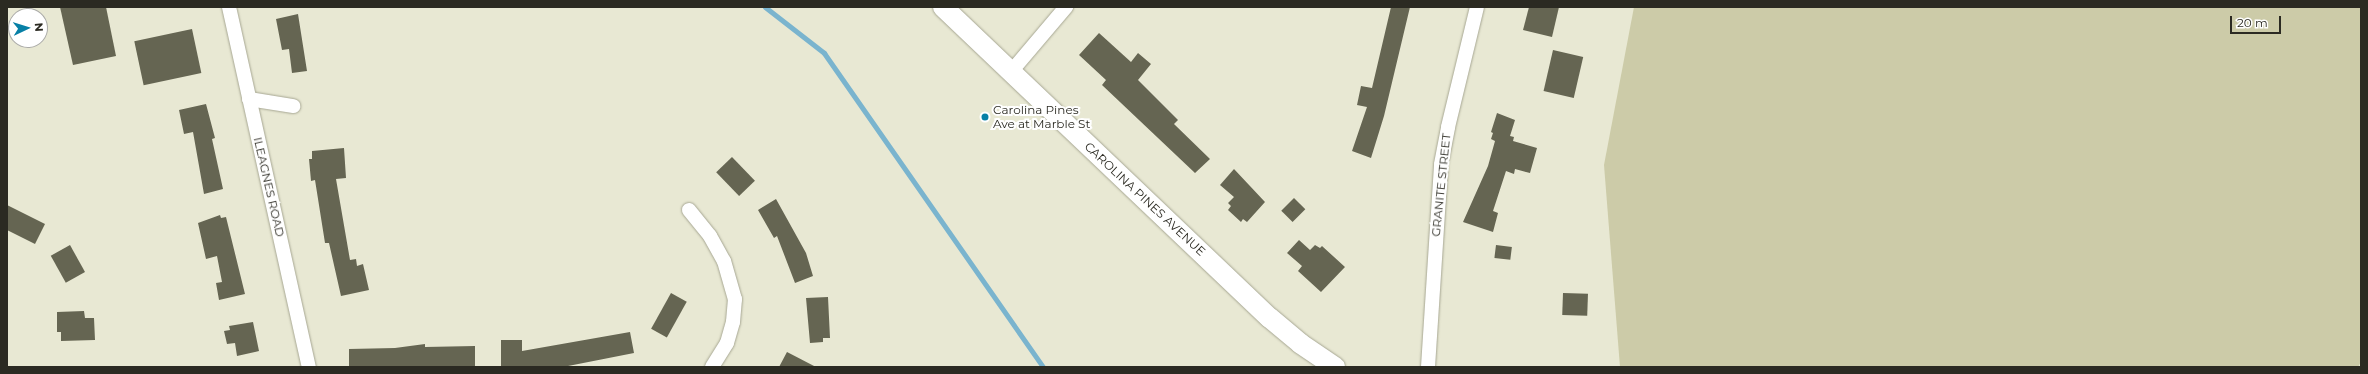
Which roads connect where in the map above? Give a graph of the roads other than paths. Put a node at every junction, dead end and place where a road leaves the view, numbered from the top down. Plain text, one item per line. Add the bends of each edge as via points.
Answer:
1 (229, 7) edge
2 (943, 7) edge
3 (1066, 7) edge
4 (1477, 7) edge
5 (1010, 73) junction
6 (249, 99) junction
7 (293, 106) dead end
8 (689, 210) dead end
9 (309, 367) edge
10 (712, 367) edge
11 (1335, 367) edge
12 (1428, 367) edge

1 - 6 street, ILEAGNES ROAD
2 - 5 street, CAROLINA PINES AVENUE
3 - 5 street
4 - 12 street, GRANITE STREET via 1448,127 1442,164
5 - 11 street, CAROLINA PINES AVENUE via 1132,185 1270,318 1301,344
6 - 7 street
6 - 9 street, ILEAGNES ROAD
8 - 10 street via 710,236 724,261 734,299 733,322 727,343

